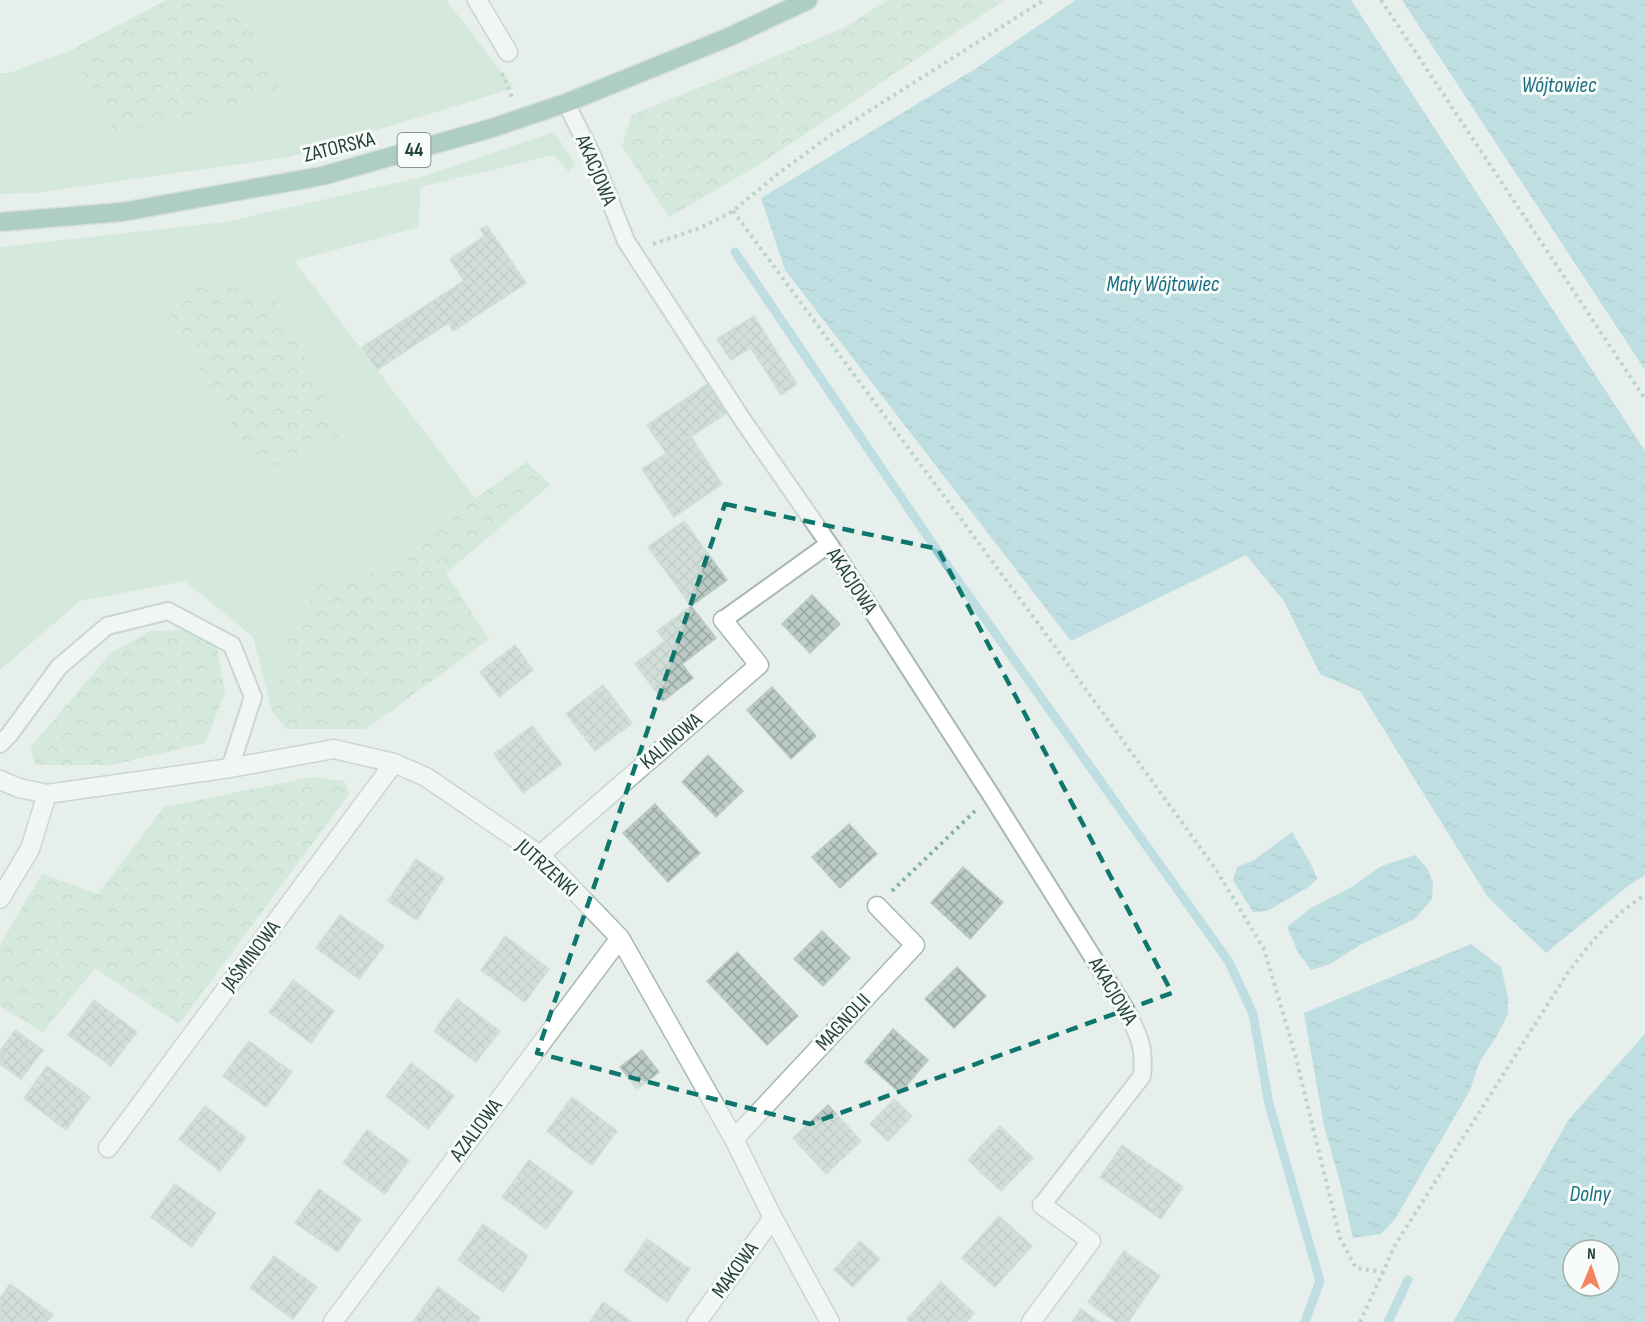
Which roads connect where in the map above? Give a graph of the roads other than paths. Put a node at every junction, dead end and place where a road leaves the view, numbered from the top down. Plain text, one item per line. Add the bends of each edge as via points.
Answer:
1 (477, 0) edge
2 (808, 0) edge
3 (504, 45) road end
4 (566, 103) junction
5 (0, 222) edge
6 (829, 544) junction
7 (723, 620) joint
8 (0, 744) edge
9 (394, 763) junction
10 (230, 768) junction
11 (0, 780) edge
12 (47, 794) junction
13 (540, 855) junction
14 (0, 899) edge
15 (877, 906) road end
16 (620, 939) junction
17 (734, 1139) junction
18 (108, 1148) dead end
19 (1042, 1205) joint
20 (773, 1218) junction
21 (333, 1322) edge
22 (697, 1322) edge
23 (830, 1322) edge
24 (1031, 1322) edge

1 - 3 street
2 - 4 main road, ZATORSKA / 44 via 729,37
4 - 5 main road, ZATORSKA / 44 via 322,176 122,212
4 - 6 lane, AKACJOWA via 592,155 626,241
6 - 7 lane
6 - 19 lane, AKACJOWA via 991,795 1126,1010 1140,1039 1144,1057 1142,1076
7 - 13 street, KALINOWA via 759,665
8 - 10 lane via 59,667 107,626 168,612 232,645 245,676 253,697
9 - 10 street, JUTRZENKI via 334,749
9 - 13 street, JUTRZENKI via 426,777
9 - 18 street, JAŚMINOWA
10 - 12 street, JUTRZENKI
11 - 12 street
12 - 14 street via 30,849
13 - 16 street, JUTRZENKI
15 - 17 street, MAGNOLII via 915,945
16 - 17 street, JUTRZENKI
16 - 21 street, AZALIOWA
17 - 20 street, JUTRZENKI
19 - 24 street via 1091,1241
20 - 22 street, MAKOWA
20 - 23 street, JUTRZENKI

